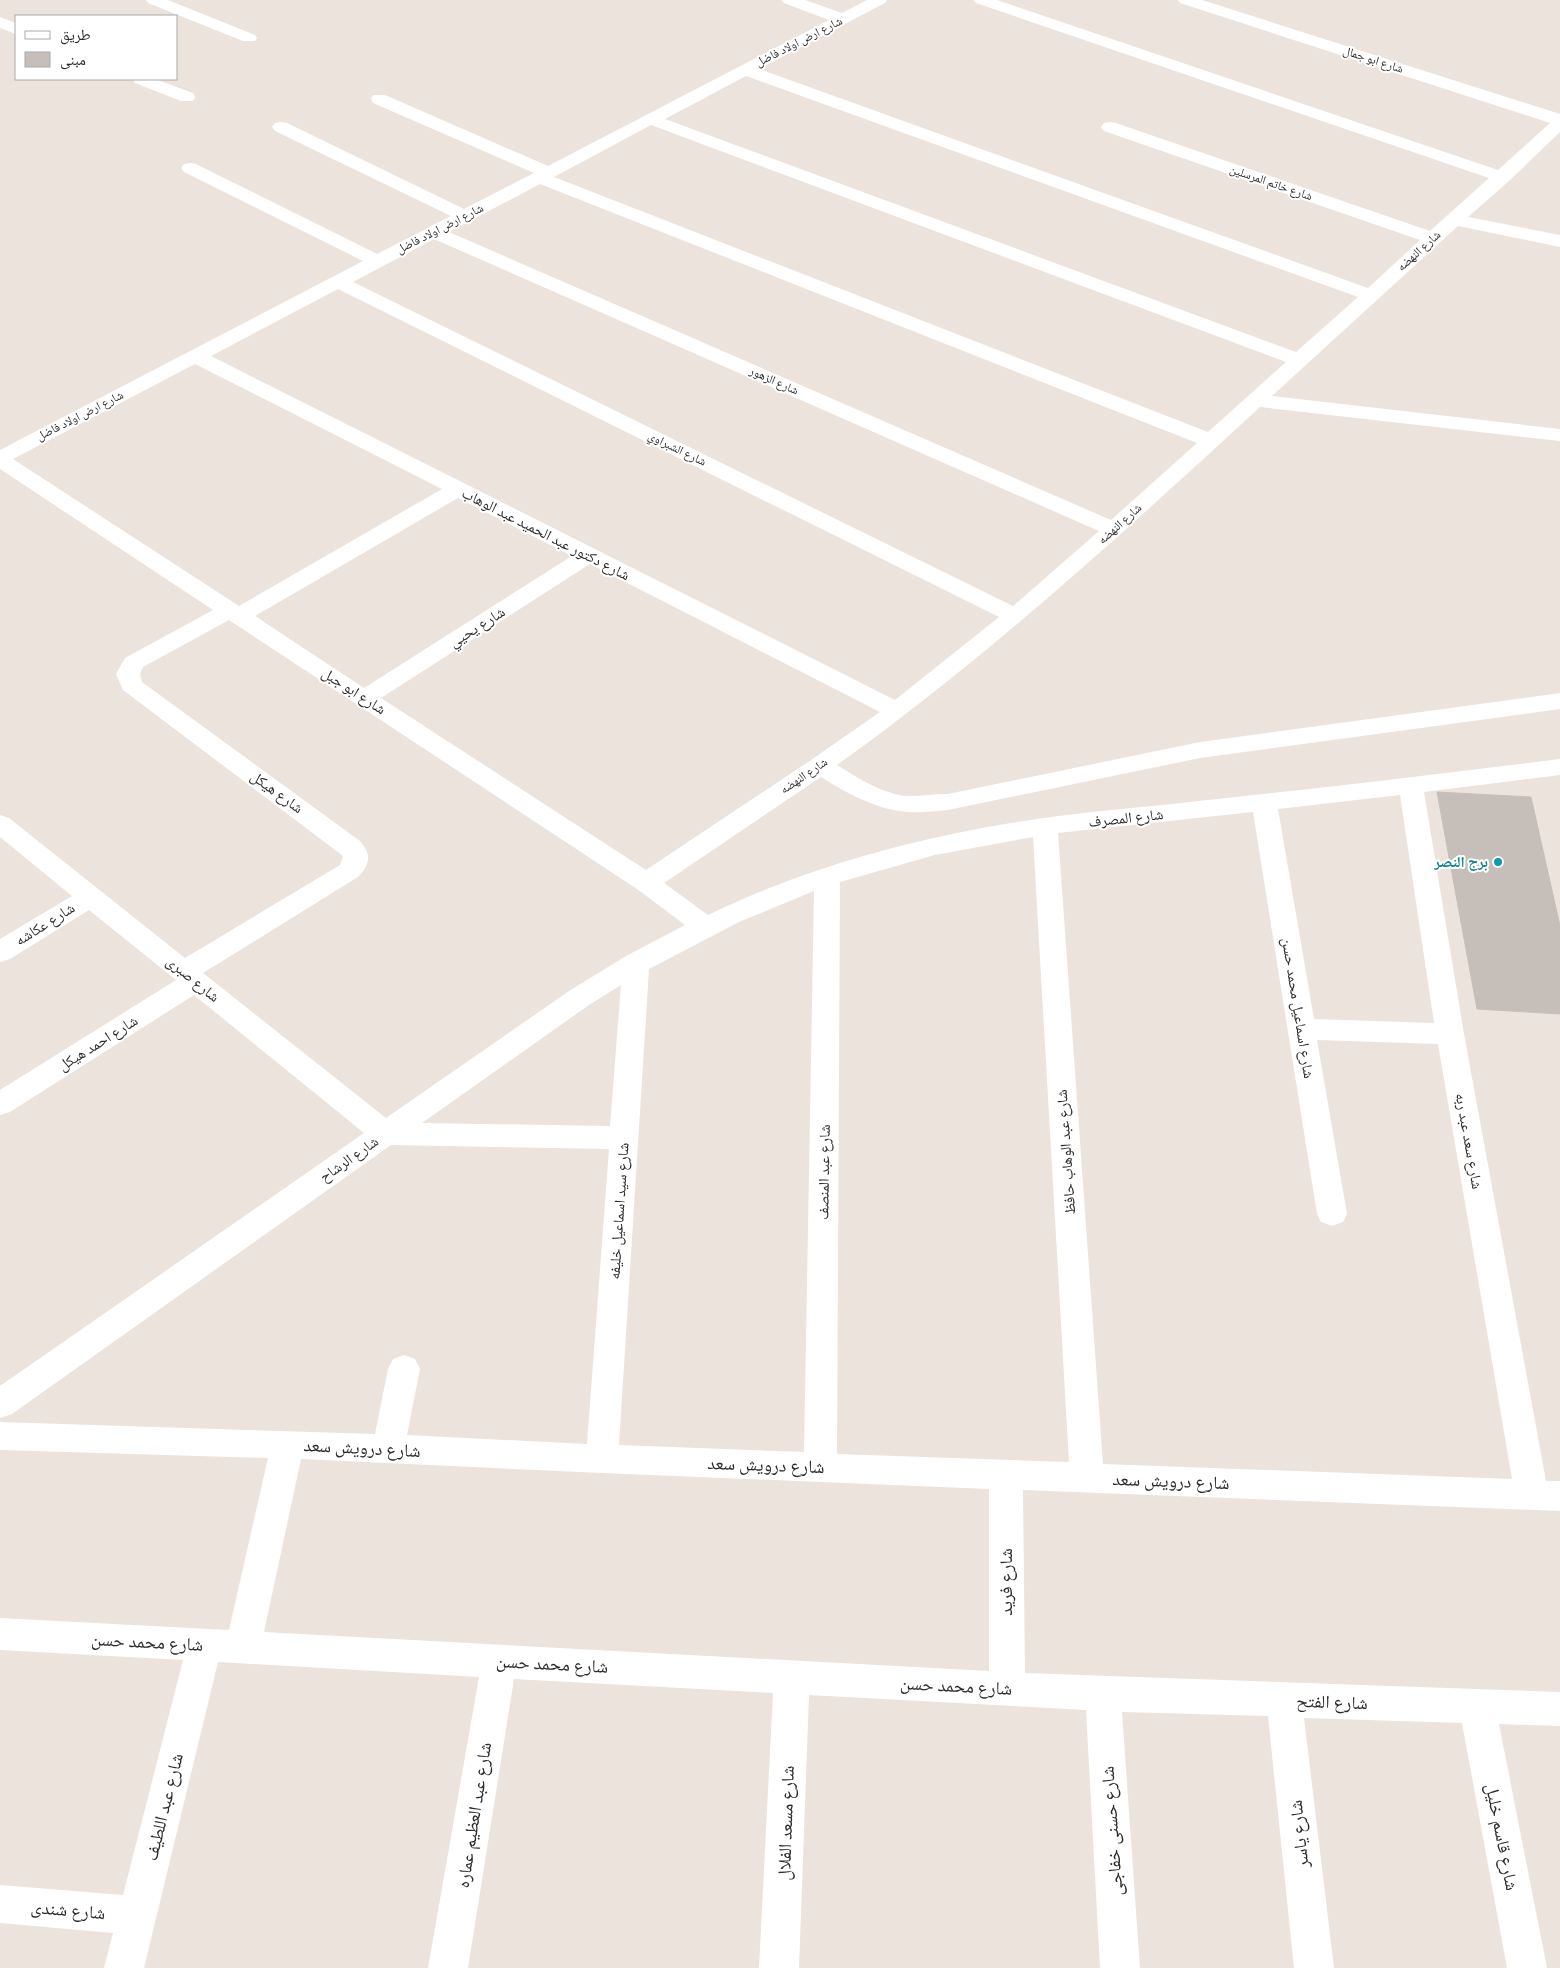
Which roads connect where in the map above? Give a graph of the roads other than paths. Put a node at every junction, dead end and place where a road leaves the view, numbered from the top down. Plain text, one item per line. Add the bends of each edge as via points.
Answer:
1 (154, 0) edge
2 (790, 0) edge
3 (879, 0) edge
4 (982, 0) edge
5 (1186, 0) edge
6 (843, 19) junction
7 (0, 22) edge
8 (15, 29) edge
9 (248, 38) dead end
10 (745, 70) junction
11 (144, 80) edge
12 (187, 97) dead end
13 (379, 100) dead end
14 (650, 119) junction
15 (1560, 122) edge
16 (1110, 127) dead end
17 (281, 128) dead end
18 (190, 168) dead end
19 (544, 175) junction
20 (1503, 177) junction
21 (465, 216) junction
22 (1453, 219) junction
23 (434, 232) junction
24 (1432, 238) junction
25 (1560, 241) edge
26 (376, 261) junction
27 (338, 282) junction
28 (1370, 295) junction
29 (196, 356) junction
30 (1299, 360) junction
31 (1256, 400) junction
32 (1560, 435) edge
33 (1211, 441) junction
34 (2, 463) edge
35 (458, 489) junction
36 (1114, 529) junction
37 (589, 556) junction
38 (234, 613) junction
39 (1015, 616) junction
40 (365, 698) junction
41 (1560, 701) edge
42 (897, 711) junction
43 (820, 766) junction
44 (1560, 767) edge
45 (1411, 787) junction
46 (1264, 802) junction
47 (0, 824) edge
48 (1044, 826) junction
49 (827, 876) junction
50 (646, 883) junction
51 (90, 897) junction
52 (705, 926) junction
53 (0, 952) edge
54 (636, 963) junction
55 (190, 976) junction
56 (1302, 1029) junction
57 (1450, 1034) junction
58 (0, 1104) edge
59 (385, 1134) junction
60 (624, 1138) junction
61 (1332, 1214) dead end
62 (404, 1369) dead end
63 (0, 1404) edge
64 (0, 1436) edge
65 (288, 1444) junction
66 (388, 1449) junction
67 (602, 1459) junction
68 (820, 1467) junction
69 (1006, 1474) junction
70 (1087, 1478) junction
71 (1546, 1495) edge
72 (0, 1634) edge
73 (205, 1645) junction
74 (243, 1648) junction
75 (499, 1662) junction
76 (792, 1677) junction
77 (1007, 1689) junction
78 (1103, 1694) junction
79 (1284, 1700) junction
80 (1477, 1706) junction
81 (1560, 1709) edge
82 (0, 1904) edge
83 (137, 1916) junction
84 (124, 1968) edge
85 (448, 1968) edge
86 (779, 1968) edge
87 (1120, 1968) edge
88 (1314, 1968) edge
89 (1527, 1968) edge

1 - 9 street
2 - 6 street
3 - 6 street, شارع ارض اولاد فاضل
4 - 20 street
5 - 15 street, شارع ابو جمال
6 - 10 street, شارع ارض اولاد فاضل
7 - 8 street
10 - 14 street, شارع ارض اولاد فاضل
10 - 28 street
11 - 12 street
13 - 19 street
14 - 19 street, شارع ارض اولاد فاضل
14 - 30 street
15 - 20 street, شارع النهضه
16 - 24 street, شارع خاتم المرسلين
17 - 21 street
18 - 26 street
19 - 21 street, شارع ارض اولاد فاضل
19 - 33 street
20 - 22 street, شارع النهضه
21 - 23 street, شارع ارض اولاد فاضل
22 - 24 street, شارع النهضه
22 - 25 street
23 - 26 street, شارع ارض اولاد فاضل
23 - 36 street, شارع الزهور
24 - 28 street, شارع النهضه
26 - 27 street, شارع ارض اولاد فاضل
27 - 29 street, شارع ارض اولاد فاضل
27 - 39 street, شارع الشبراوي
28 - 30 street, شارع النهضه
29 - 34 street, شارع ارض اولاد فاضل
29 - 35 street, شارع دكتور عبد الحميد عبد الوهاب
30 - 31 street, شارع النهضه
31 - 32 street
31 - 33 street, شارع النهضه
33 - 36 street, شارع النهضه
34 - 38 street, شارع ابو جبل
35 - 37 street, شارع دكتور عبد الحميد عبد الوهاب
35 - 38 street
36 - 39 street, شارع النهضه
37 - 40 street, شارع يحيي
37 - 42 street, شارع دكتور عبد الحميد عبد الوهاب
38 - 40 street, شارع ابو جبل
38 - 55 street, شارع هيكل via 133,663 128,674 131,684 351,847 357,858 349,871
39 - 42 street, شارع النهضه
40 - 50 street, شارع ابو جبل
41 - 43 street via 1200,750 948,802 907,804 880,797
42 - 43 street, شارع النهضه
43 - 50 street, شارع النهضه
44 - 45 street, شارع المصرف
45 - 46 street, شارع المصرف
45 - 57 street, شارع سعد عبد ربه
46 - 48 street, شارع المصرف
46 - 56 street, شارع اسماعيل محمد حسن
47 - 51 street, شارع صبرى
48 - 49 street, شارع المصرف via 934,847
48 - 70 street, شارع عبد الوهاب حافظ
49 - 52 street, شارع المصرف
49 - 68 street, شارع عبد المنصف
50 - 52 street, شارع ابو جبل
51 - 53 street, شارع عكاشه
51 - 55 street, شارع صبرى
52 - 54 street, شارع الرشاح
54 - 59 street, شارع الرشاح via 578,998
54 - 60 street, شارع سيد اسماعيل خليفه
55 - 58 street, شارع احمد هيكل
55 - 59 street, شارع صبرى
56 - 57 street
56 - 61 street, شارع اسماعيل محمد حسن
57 - 71 street, شارع سعد عبد ربه
59 - 60 street
59 - 63 street, شارع الرشاح
60 - 67 street, شارع سيد اسماعيل خليفه
62 - 66 street
64 - 65 street, شارع درويش سعد
65 - 66 street, شارع درويش سعد
65 - 74 street
66 - 67 street, شارع درويش سعد
67 - 68 street, شارع درويش سعد
68 - 69 street, شارع درويش سعد
69 - 70 street, شارع درويش سعد
69 - 77 street, شارع فريد
70 - 71 street, شارع درويش سعد
72 - 73 street, شارع محمد حسن
73 - 74 street, شارع محمد حسن
73 - 83 street, شارع عبد اللطيف
74 - 75 street, شارع محمد حسن
75 - 76 street, شارع محمد حسن
75 - 85 street, شارع عبد العظيم عماره
76 - 77 street, شارع محمد حسن
76 - 86 street, شارع مسعد الفلال
77 - 78 street, شارع محمد حسن
78 - 79 street, شارع الفتح
78 - 87 street, شارع حسنى خفاجى
79 - 80 street, شارع الفتح
79 - 88 street, شارع ياسر
80 - 81 street, شارع الفتح
80 - 89 street, شارع قاسم خليل
82 - 83 street, شارع شندى
83 - 84 street, شارع عبد اللطيف

